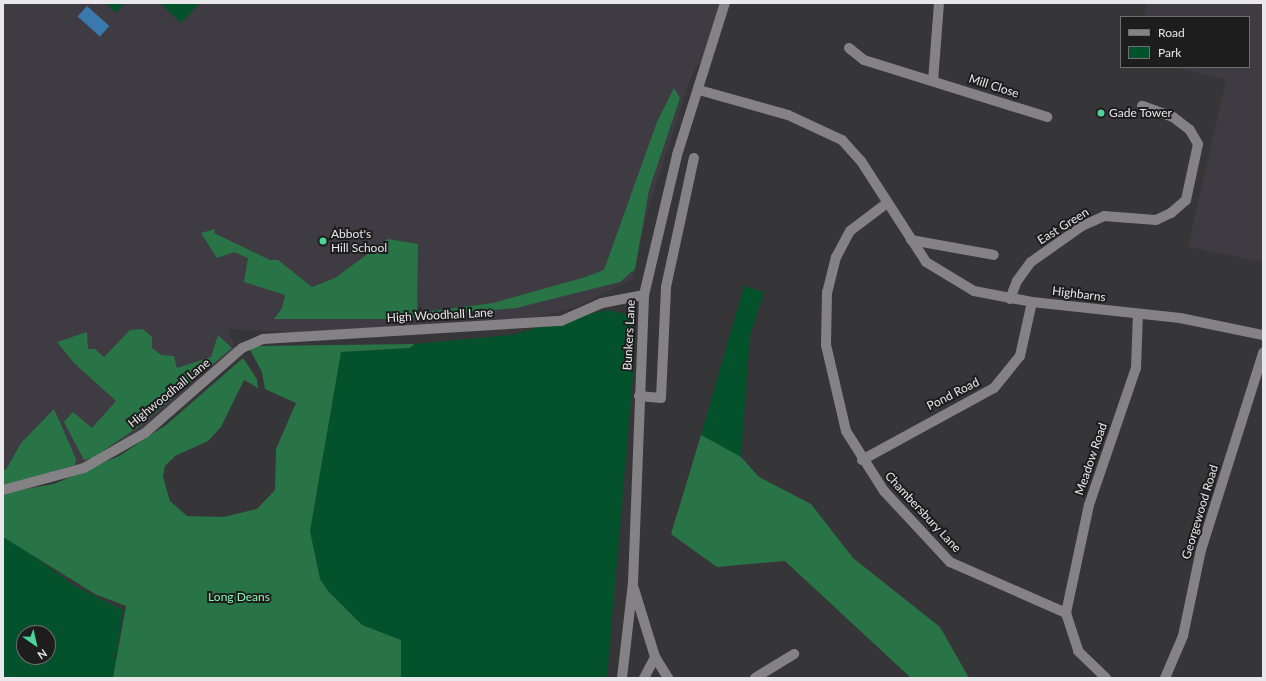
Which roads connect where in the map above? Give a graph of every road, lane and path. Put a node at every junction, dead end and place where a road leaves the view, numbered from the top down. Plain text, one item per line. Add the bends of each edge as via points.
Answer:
1 (725, 3) edge
2 (939, 3) edge
3 (849, 48) dead end
4 (933, 81) junction
5 (699, 90) junction
6 (1142, 106) dead end
7 (1047, 117) dead end
8 (694, 158) dead end
9 (887, 203) junction
10 (911, 240) junction
11 (994, 255) dead end
12 (644, 295) junction
13 (1010, 299) junction
14 (1032, 302) junction
15 (1138, 314) junction
16 (1263, 334) edge
17 (238, 353) joint
18 (1263, 353) edge
19 (639, 396) junction
20 (862, 460) junction
21 (3, 490) edge
22 (633, 583) junction
23 (1066, 613) junction
24 (794, 654) dead end
25 (655, 657) junction
26 (622, 678) edge
27 (644, 678) edge
28 (668, 678) edge
29 (755, 678) edge
30 (1106, 678) edge
31 (1165, 678) edge

1 - 5 street, Bunkers Lane
2 - 4 street
3 - 4 street, Mill Close via 864,60
4 - 7 street, Mill Close
5 - 9 street via 788,115 842,140 861,161
5 - 12 street, Bunkers Lane via 677,155
6 - 13 street, East Green via 1173,117 1190,130 1198,144 1186,200 1172,213 1156,220 1104,216 1082,226 1031,262 1017,281
8 - 19 street via 666,287 661,398
9 - 10 street, Highbarns
9 - 20 street, Chambersbury Lane via 850,231 836,257 827,292 826,345 833,387 846,431
10 - 11 street
10 - 13 street, Highbarns via 926,262 974,291
12 - 17 street, High Woodhall Lane via 602,303 561,321 263,339
12 - 19 street, Bunkers Lane
13 - 14 street, Highbarns
14 - 15 street, Highbarns
14 - 20 street, Pond Road via 1020,356 994,388
15 - 16 street, Highbarns via 1180,318
15 - 23 street, Meadow Road via 1136,368 1089,506
17 - 21 street, Highwoodhall Lane via 144,433 84,468
18 - 31 street, Georgewood Road via 1201,550 1183,636
19 - 22 street, Bunkers Lane
20 - 23 street, Chambersbury Lane via 884,491 950,562
22 - 25 street
22 - 26 street, Bunkers Lane
23 - 30 street via 1078,651
24 - 29 street
25 - 27 street
25 - 28 street

